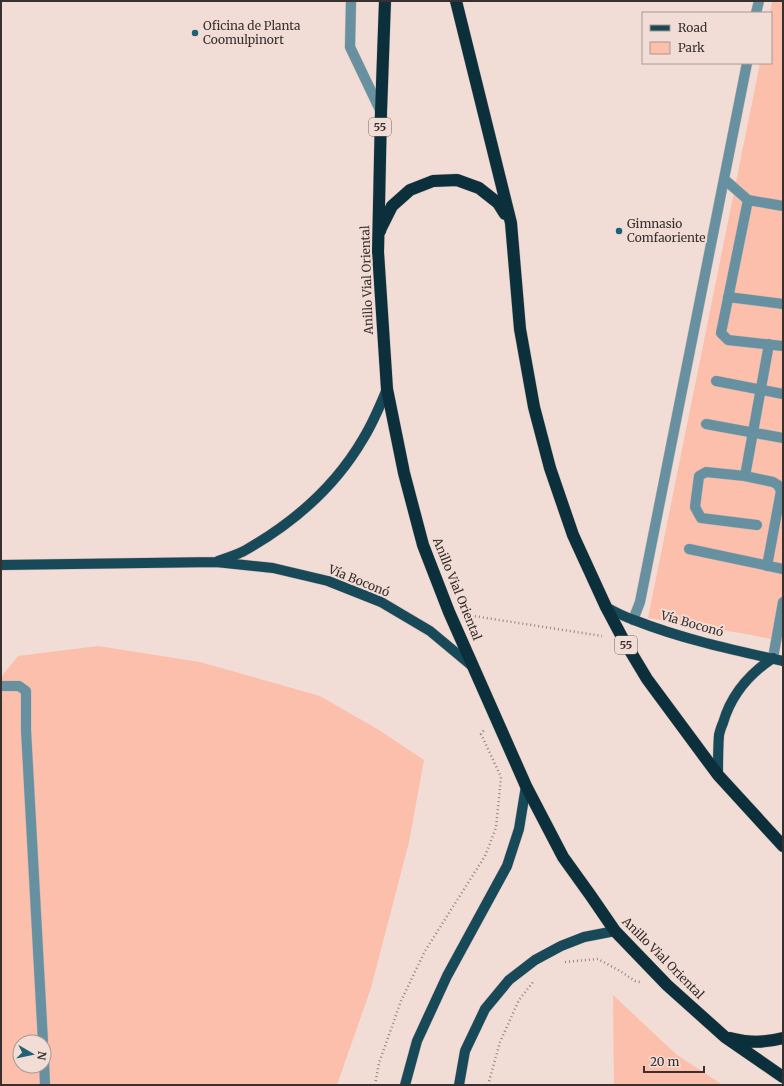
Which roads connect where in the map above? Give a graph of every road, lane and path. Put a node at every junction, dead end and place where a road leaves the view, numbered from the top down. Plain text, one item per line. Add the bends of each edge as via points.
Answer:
1 (350, 1) edge
2 (385, 1) edge
3 (456, 1) edge
4 (759, 1) edge
5 (756, 12) edge
6 (747, 64) edge
7 (381, 112) junction
8 (724, 179) junction
9 (748, 200) junction
10 (783, 206) edge
11 (511, 224) junction
12 (378, 252) junction
13 (728, 297) junction
14 (783, 304) edge
15 (769, 344) junction
16 (783, 346) edge
17 (716, 381) dead end
18 (387, 389) junction
19 (761, 390) junction
20 (783, 394) edge
21 (706, 424) dead end
22 (753, 433) junction
23 (783, 438) edge
24 (745, 476) junction
25 (757, 525) dead end
26 (688, 549) dead end
27 (216, 562) junction
28 (1, 565) edge
29 (767, 566) junction
30 (783, 569) edge
31 (783, 602) edge
32 (606, 607) junction
33 (449, 612) junction
34 (633, 620) junction
35 (623, 639) junction
36 (778, 660) edge
37 (473, 667) junction
38 (1, 686) edge
39 (495, 714) junction
40 (718, 775) junction
41 (526, 786) junction
42 (783, 846) edge
43 (615, 931) junction
44 (558, 965) dead end
45 (538, 976) dead end
46 (667, 985) junction
47 (43, 1034) edge
48 (725, 1037) junction
49 (783, 1038) edge
50 (45, 1074) edge
51 (783, 1077) edge
52 (45, 1085) edge
53 (375, 1085) edge
54 (405, 1085) edge
55 (459, 1085) edge
56 (488, 1085) edge

1 - 7 lane via 350,47
2 - 7 highway, Anillo Vial Oriental / 55
3 - 11 highway, 55
4 - 5 lane
6 - 8 lane
7 - 12 highway, Anillo Vial Oriental / 55
8 - 9 lane
8 - 34 lane via 640,602
9 - 10 lane
9 - 13 lane
11 - 12 highway via 498,203 479,188 457,180 432,181 410,190 392,206 381,228
11 - 32 highway, 55 via 520,329 534,407 550,468 573,535
12 - 18 highway, Anillo Vial Oriental / 55
13 - 14 lane
13 - 15 lane via 721,333 728,340
15 - 16 lane
15 - 19 lane
17 - 19 lane
18 - 27 main road, Vía Boconó via 363,440 325,489 289,522 266,538
18 - 33 highway, Anillo Vial Oriental / 55 via 404,473 423,545
19 - 20 lane
19 - 22 lane
21 - 22 lane
22 - 23 lane
22 - 24 lane
24 - 25 lane via 706,472 699,476 695,507 701,518
24 - 29 lane via 773,482 781,491
26 - 29 lane
27 - 28 main road, Vía Boconó
27 - 37 main road, Vía Boconó via 273,568 328,581 381,602 430,631
29 - 30 lane
31 - 36 lane
32 - 34 main road, Vía Boconó
32 - 35 highway, 55
33 - 35 path
33 - 37 highway, Anillo Vial Oriental / 55
34 - 36 main road, Vía Boconó via 700,641
35 - 40 highway, 55 via 647,679
36 - 40 main road via 758,669 738,690 726,711 719,734
37 - 39 highway, Anillo Vial Oriental / 55
38 - 47 lane via 19,686 26,691
39 - 41 highway, Anillo Vial Oriental / 55
39 - 53 path via 481,734 501,777 496,828 486,856 425,951 401,1001 379,1063
40 - 42 highway, 55
41 - 43 highway, Anillo Vial Oriental / 55 via 563,856
41 - 54 main road via 519,829 507,866 447,976 417,1040
43 - 46 highway, Anillo Vial Oriental / 55
43 - 55 main road via 584,937 561,946 535,960 509,980 485,1009 465,1052
44 - 46 path via 598,959 635,981
45 - 56 path via 519,1000 500,1042
46 - 48 highway, Anillo Vial Oriental / 55
48 - 49 highway via 745,1042 766,1042
48 - 51 highway, Anillo Vial Oriental / 55
50 - 52 lane

